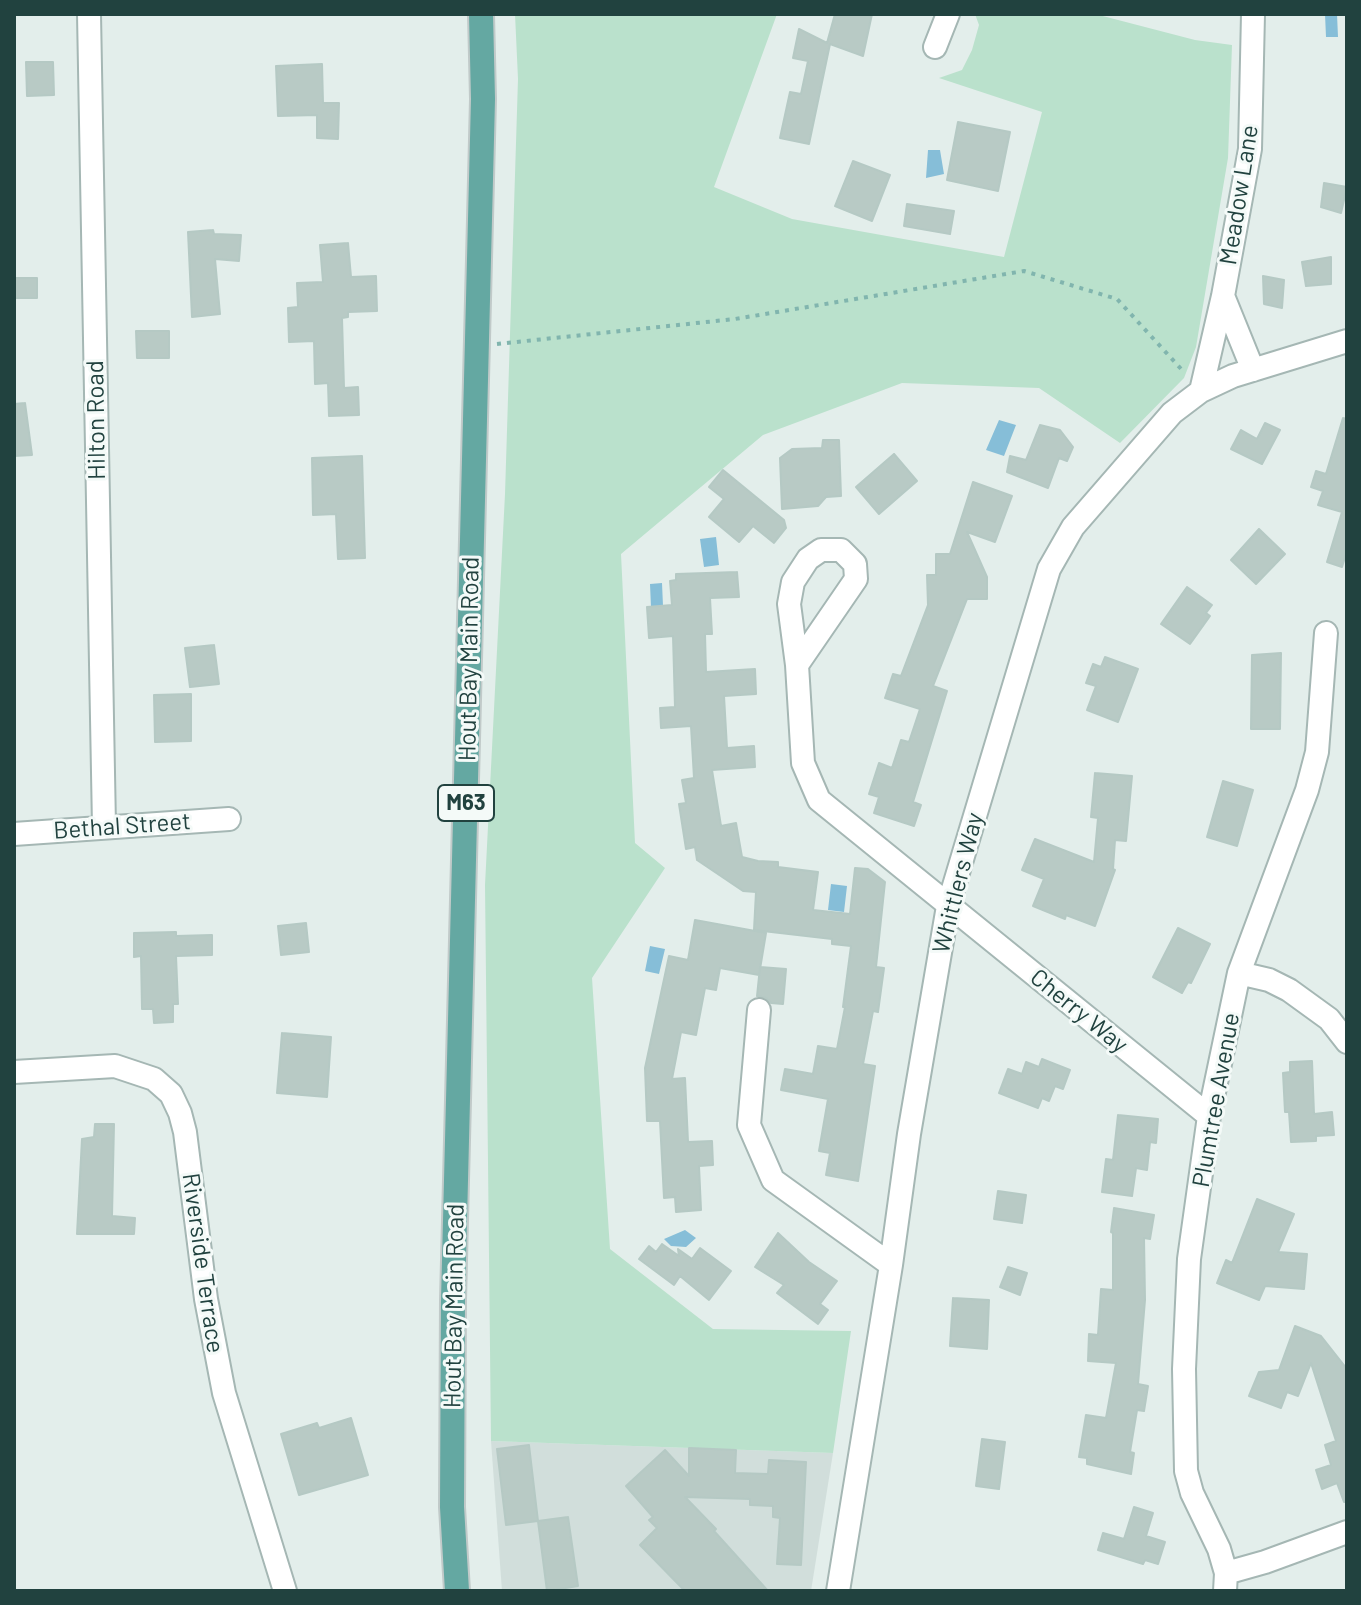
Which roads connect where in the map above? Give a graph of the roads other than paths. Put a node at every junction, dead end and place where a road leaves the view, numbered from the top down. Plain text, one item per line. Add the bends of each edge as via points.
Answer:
1 (89, 14) edge
2 (481, 14) edge
3 (948, 14) edge
4 (1253, 14) edge
5 (935, 47) dead end
6 (1223, 296) junction
7 (1347, 341) edge
8 (1253, 370) junction
9 (1201, 391) junction
10 (1326, 633) dead end
11 (797, 665) junction
12 (229, 819) dead end
13 (104, 826) junction
14 (14, 834) edge
15 (948, 906) junction
16 (1239, 973) junction
17 (759, 1010) dead end
18 (1347, 1042) edge
19 (14, 1072) edge
20 (1209, 1116) junction
21 (891, 1265) junction
22 (1347, 1532) edge
23 (1225, 1582) edge
24 (285, 1591) edge
25 (457, 1591) edge
26 (838, 1591) edge

1 - 13 street, Hilton Road
2 - 25 main road, Hout Bay Main Road / M63 via 453,1300
3 - 5 street
4 - 6 street, Meadow Lane via 1250,149
6 - 8 street, Meadow Lane
6 - 9 street
7 - 8 street, Whittlers Way
8 - 9 street, Whittlers Way
9 - 15 street, Whittlers Way via 1172,413 1054,556
10 - 16 street, Plumtree Avenue via 1312,773
11 - 11 street, Cherry Way via 789,616 793,582 815,553 841,550 855,564 856,579
11 - 15 street, Cherry Way via 802,755 813,791
12 - 13 street, Bethal Street
13 - 14 street, Bethal Street
15 - 20 street, Cherry Way
15 - 21 street, Whittlers Way
16 - 18 street via 1269,980 1312,1005
16 - 20 street, Plumtree Avenue
17 - 21 street via 749,1125 773,1180
19 - 24 street, Riverside Terrace via 115,1066 154,1079 171,1094 185,1132 224,1393
20 - 23 street, Plumtree Avenue via 1189,1259 1186,1471 1212,1530
21 - 26 street, Whittlers Way
22 - 23 street

